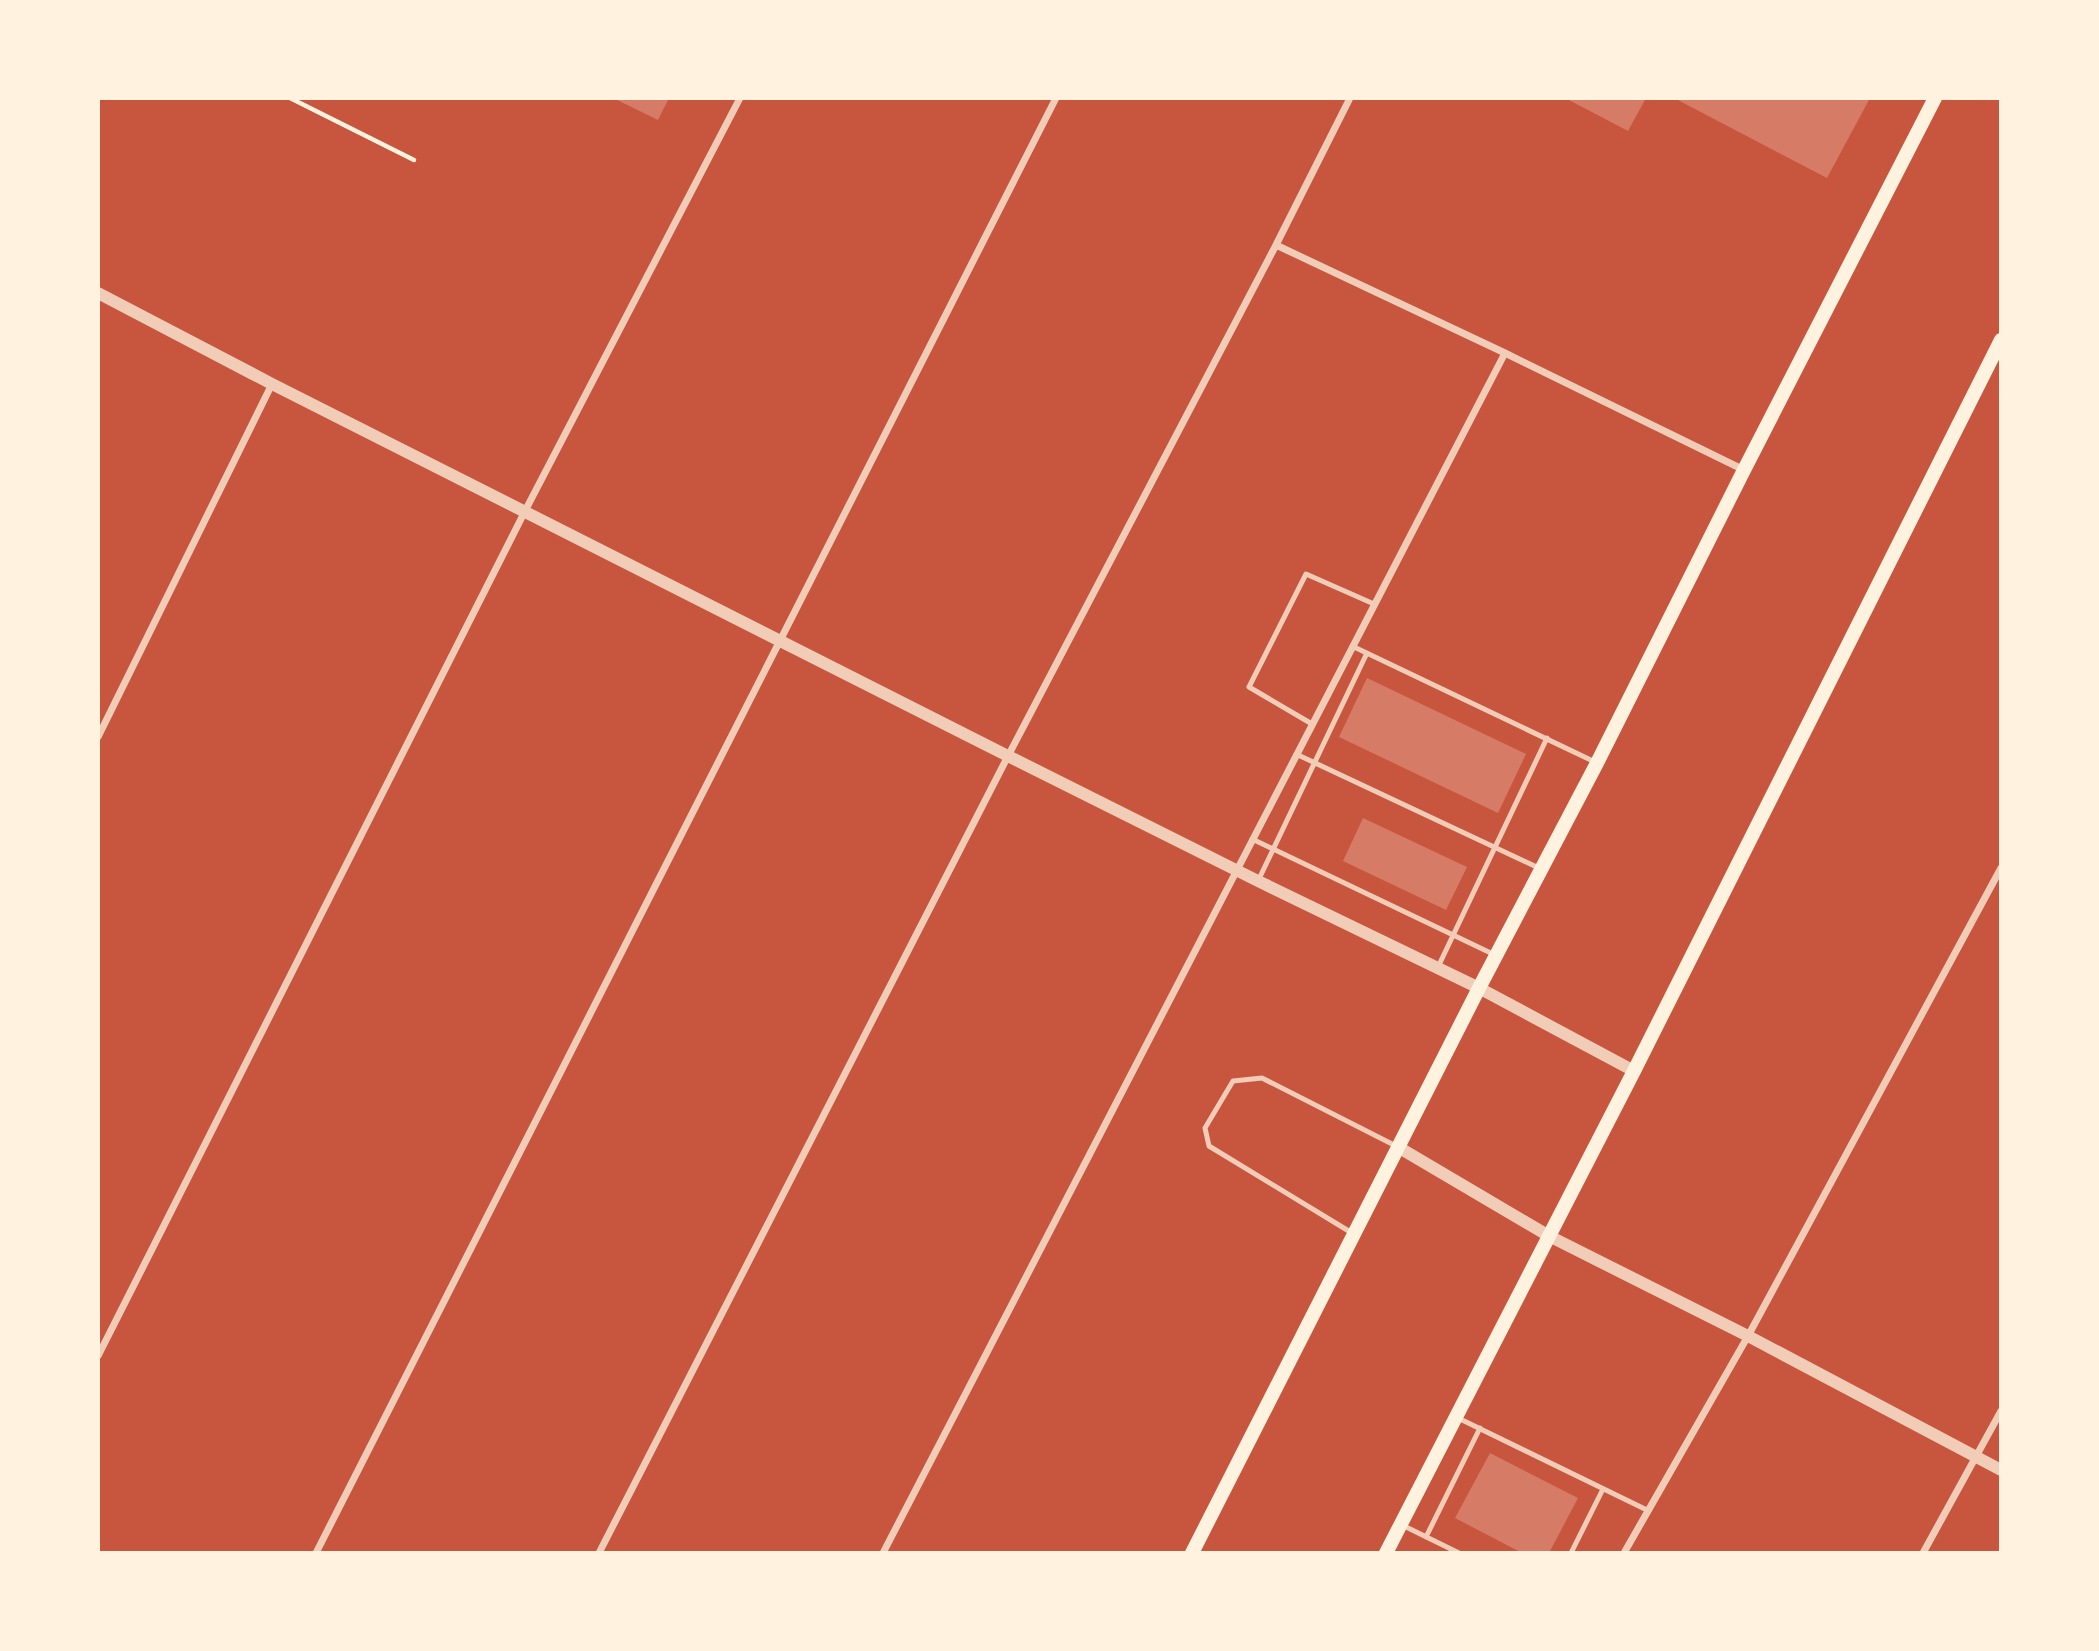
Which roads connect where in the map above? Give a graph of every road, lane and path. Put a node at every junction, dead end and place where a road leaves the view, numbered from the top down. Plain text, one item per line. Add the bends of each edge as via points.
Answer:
1 (290, 98) edge
2 (740, 98) edge
3 (1056, 98) edge
4 (1350, 98) edge
5 (1935, 98) edge
6 (414, 160) dead end
7 (1276, 245) junction
8 (98, 293) edge
9 (2001, 340) edge
10 (1505, 353) junction
11 (272, 384) junction
12 (1744, 470) junction
13 (525, 511) junction
14 (1374, 604) junction
15 (781, 640) junction
16 (1352, 646) junction
17 (1367, 653) junction
18 (1311, 724) junction
19 (98, 737) edge
20 (1547, 738) junction
21 (1296, 754) junction
22 (1008, 756) junction
23 (1314, 763) junction
24 (1597, 763) junction
25 (1252, 839) junction
26 (1495, 848) junction
27 (1273, 849) junction
28 (2001, 868) edge
29 (1542, 869) junction
30 (1236, 870) junction
31 (1258, 881) junction
32 (1453, 934) junction
33 (1497, 956) junction
34 (1438, 967) junction
35 (1479, 988) junction
36 (1634, 1072) junction
37 (1398, 1147) junction
38 (1355, 1234) junction
39 (1549, 1236) junction
40 (1748, 1336) junction
41 (98, 1356) edge
42 (2001, 1411) edge
43 (1455, 1416) junction
44 (1480, 1428) junction
45 (1976, 1456) junction
46 (2001, 1470) edge
47 (1603, 1489) junction
48 (1648, 1511) junction
49 (1401, 1524) junction
50 (1426, 1537) junction
51 (316, 1553) edge
52 (598, 1553) edge
53 (883, 1553) edge
54 (1192, 1553) edge
55 (1386, 1553) edge
56 (1459, 1553) edge
57 (1571, 1553) edge
58 (1624, 1553) edge
59 (1923, 1553) edge

1 - 6 path
2 - 13 street
3 - 15 street
4 - 7 street
5 - 12 main road
7 - 10 street
7 - 22 street
8 - 11 street
9 - 36 main road
10 - 12 street
10 - 14 street
11 - 13 street
11 - 19 street
12 - 24 main road
13 - 15 street
13 - 41 street
14 - 16 street
14 - 18 lane via 1306,574 1249,687
15 - 22 street
15 - 51 street
16 - 17 lane
16 - 18 street
17 - 20 lane
17 - 23 lane
18 - 21 street
20 - 24 lane
20 - 26 lane
21 - 23 lane
21 - 25 street
22 - 30 street
22 - 52 street
23 - 26 lane
23 - 27 lane
24 - 29 main road
25 - 27 lane
25 - 30 street
26 - 29 lane
26 - 32 lane
27 - 31 lane
27 - 32 lane
28 - 40 street
29 - 33 main road
30 - 31 street
30 - 53 street
31 - 34 street
32 - 33 lane
32 - 34 lane
33 - 35 main road
34 - 35 street
35 - 36 street
35 - 37 main road
36 - 39 main road
37 - 38 main road
37 - 38 lane via 1262,1078 1233,1081 1205,1128 1209,1146
37 - 39 street
38 - 54 main road
39 - 40 street
39 - 43 main road
40 - 45 street
40 - 48 street
42 - 45 street
43 - 44 lane
43 - 49 main road
44 - 47 lane
44 - 50 lane
45 - 46 street
45 - 59 street
47 - 48 lane
47 - 57 lane
48 - 58 street
49 - 50 lane
49 - 55 main road
50 - 56 lane

